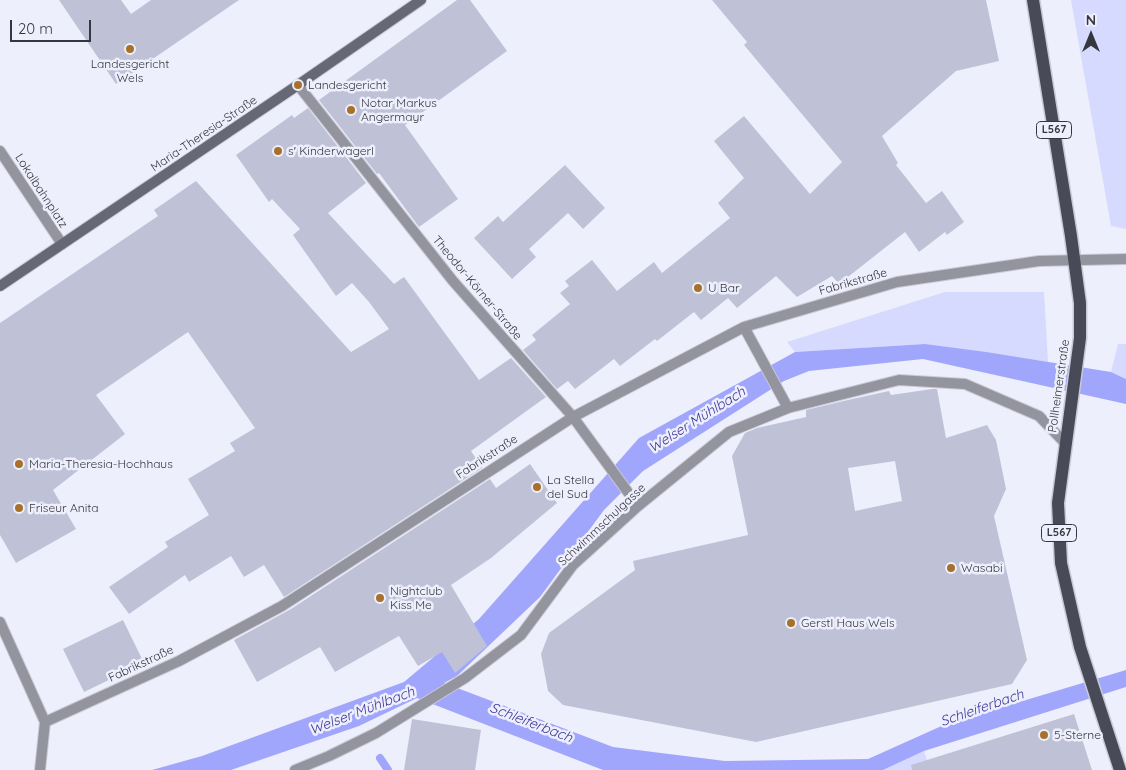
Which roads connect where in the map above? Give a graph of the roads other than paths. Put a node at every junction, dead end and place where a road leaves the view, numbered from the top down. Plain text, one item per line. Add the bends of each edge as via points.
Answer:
1 (421, 0) edge
2 (1033, 0) edge
3 (298, 85) junction
4 (0, 151) edge
5 (62, 244) junction
6 (1126, 259) edge
7 (1075, 260) junction
8 (0, 286) edge
9 (744, 327) junction
10 (788, 408) junction
11 (573, 417) junction
12 (1065, 443) junction
13 (638, 506) junction
14 (0, 622) edge
15 (45, 722) junction
16 (41, 767) edge
17 (295, 770) edge
18 (1120, 770) edge

1 - 3 main road, Maria-Theresia-Straße
2 - 7 main road, Pollheimerstraße / L567
3 - 5 main road, Maria-Theresia-Straße
3 - 11 street, Theodor-Körner-Straße via 453,281
4 - 5 street, Lokalbahnplatz
5 - 8 main road, Maria-Theresia-Straße
6 - 7 street, Fabrikstraße
7 - 9 street, Fabrikstraße via 1039,261 897,282
7 - 12 main road, Pollheimerstraße / L567 via 1080,338
9 - 10 street
9 - 11 street, Fabrikstraße
10 - 12 street, Schwimmschulgasse via 899,380 965,384 1039,416
10 - 13 street, Schwimmschulgasse via 729,432
11 - 13 street, Theodor-Körner-Straße
11 - 15 street, Fabrikstraße via 282,606 178,661
12 - 18 main road, Pollheimerstraße / L567 via 1058,503 1060,563 1086,667
13 - 17 street, Schwimmschulgasse via 574,565 521,635 465,678 417,709 376,733
14 - 15 street
15 - 16 street

